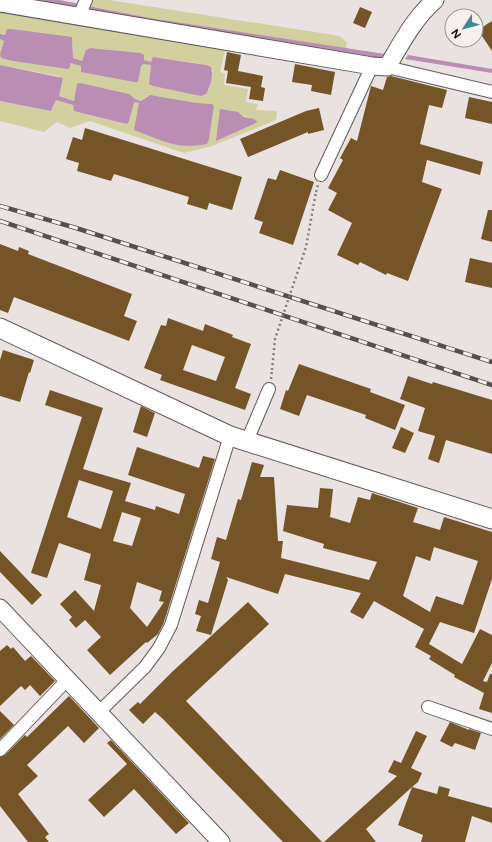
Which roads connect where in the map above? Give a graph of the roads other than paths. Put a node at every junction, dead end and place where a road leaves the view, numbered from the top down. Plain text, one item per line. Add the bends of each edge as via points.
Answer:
1 (435, 0) edge
2 (0, 3) edge
3 (83, 6) edge
4 (380, 67) junction
5 (492, 92) edge
6 (321, 175) dead end
7 (0, 328) edge
8 (269, 389) dead end
9 (239, 439) junction
10 (492, 519) edge
11 (0, 608) edge
12 (68, 679) junction
13 (428, 707) dead end
14 (99, 712) junction
15 (492, 729) edge
16 (0, 750) edge
17 (220, 842) edge

1 - 4 street via 425,8
2 - 3 street
3 - 4 street
4 - 5 street
4 - 6 street
7 - 9 main road
8 - 9 street
9 - 10 main road
9 - 14 street via 171,626 145,666
11 - 12 street
12 - 14 street
12 - 16 street
13 - 15 street
14 - 17 street

